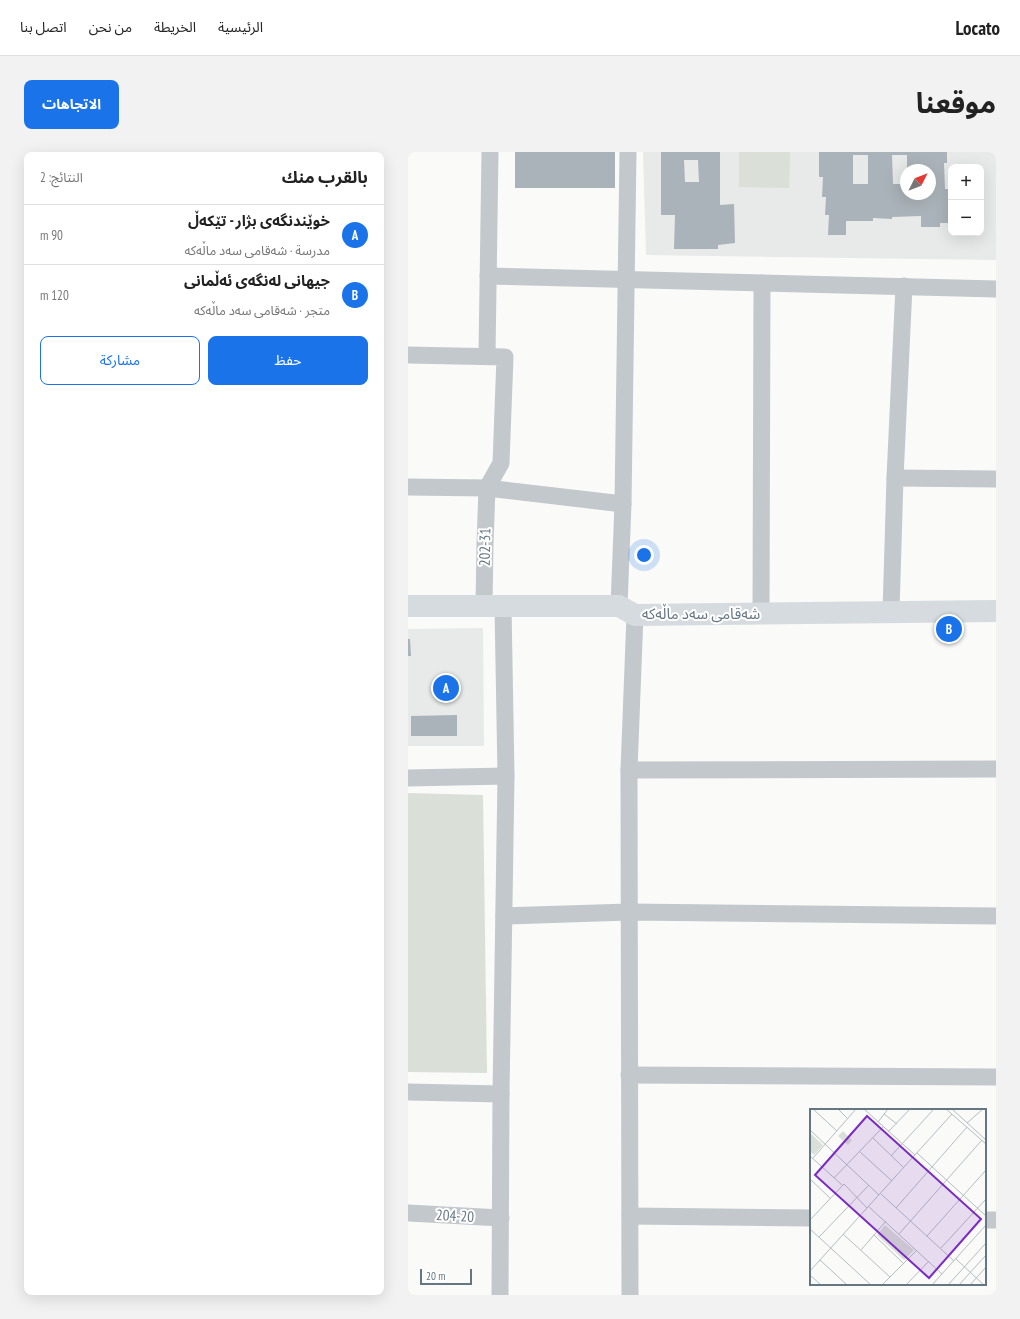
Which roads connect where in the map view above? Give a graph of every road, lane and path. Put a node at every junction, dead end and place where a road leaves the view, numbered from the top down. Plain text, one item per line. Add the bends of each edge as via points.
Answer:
1 (490, 152) edge
2 (628, 152) edge
3 (488, 276) junction
4 (626, 280) junction
5 (762, 283) junction
6 (904, 286) junction
7 (996, 288) edge
8 (408, 355) edge
9 (487, 356) junction
10 (895, 478) junction
11 (996, 479) edge
12 (408, 487) edge
13 (487, 488) junction
14 (623, 504) junction
15 (408, 606) edge
16 (494, 606) junction
17 (627, 610) junction
18 (996, 611) edge
19 (891, 612) junction
20 (760, 614) junction
21 (996, 769) edge
22 (629, 770) junction
23 (506, 776) junction
24 (408, 778) edge
25 (629, 912) junction
26 (504, 916) junction
27 (996, 916) edge
28 (629, 1075) junction
29 (996, 1077) edge
30 (408, 1092) edge
31 (501, 1094) junction
32 (408, 1213) edge
33 (630, 1216) junction
34 (501, 1218) junction
35 (810, 1218) edge
36 (500, 1295) edge
37 (630, 1295) edge

1 - 3 street
2 - 4 street
3 - 4 street
3 - 9 street
4 - 5 street
4 - 14 street
5 - 6 street
5 - 20 street
6 - 7 street
6 - 10 street
8 - 9 street
9 - 13 street via 505,357 501,463
10 - 11 street
10 - 19 street
12 - 13 street
13 - 14 street
13 - 16 street, 202-31 via 485,544
14 - 17 street
15 - 16 street, شەقامی سەد ماڵەکە
16 - 17 street, شەقامی سەد ماڵەکە
16 - 23 street, 202-31
17 - 20 street, شەقامی سەد ماڵەکە
17 - 22 street
18 - 19 street, شەقامی سەد ماڵەکە
19 - 20 street, شەقامی سەد ماڵەکە
21 - 22 street
22 - 25 street
23 - 24 street
23 - 26 street, 202-31
25 - 26 street
25 - 27 street
25 - 28 street
26 - 31 street, 202-31
28 - 29 street
28 - 33 street
30 - 31 street
31 - 34 street, 202-31
32 - 34 street, 204-20
33 - 35 street
33 - 37 street
34 - 36 street, 202-31

